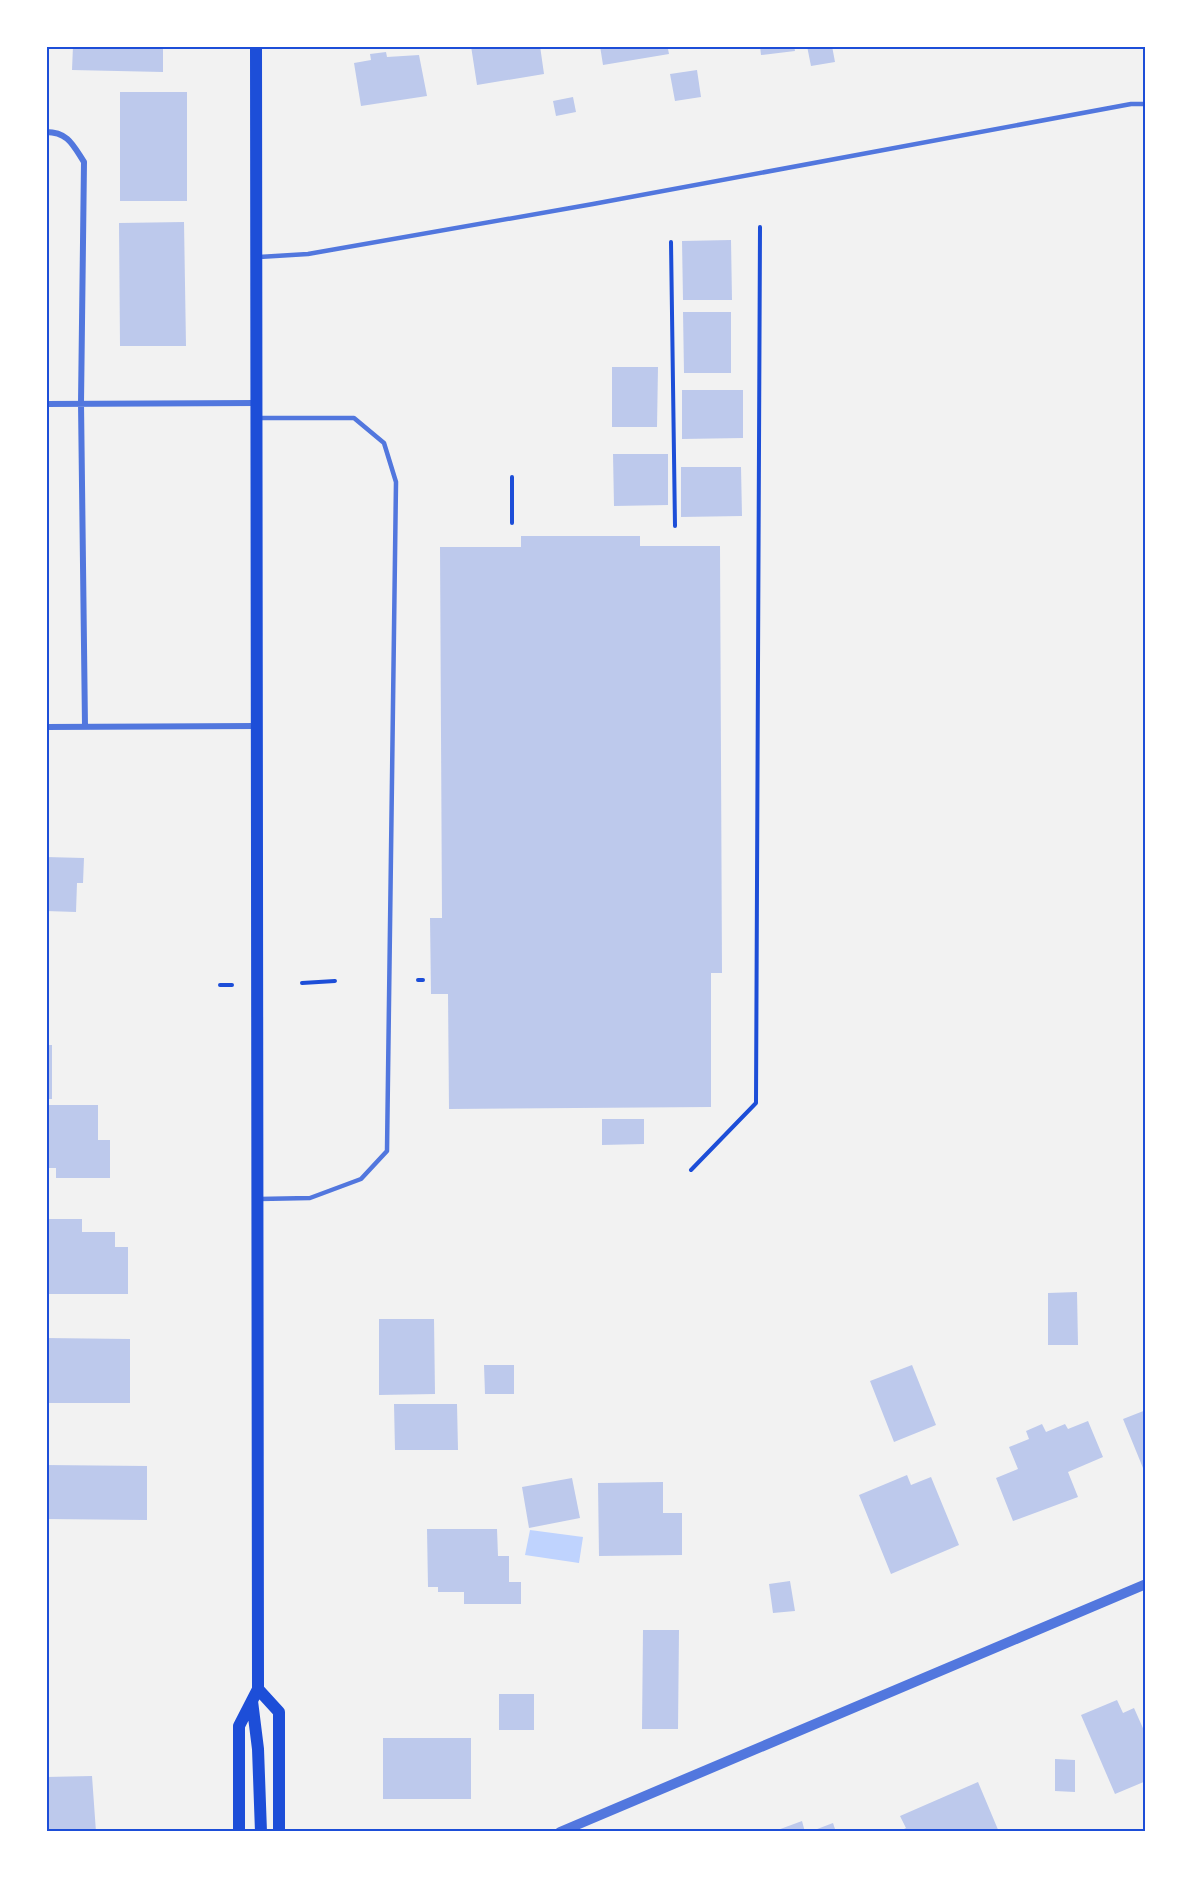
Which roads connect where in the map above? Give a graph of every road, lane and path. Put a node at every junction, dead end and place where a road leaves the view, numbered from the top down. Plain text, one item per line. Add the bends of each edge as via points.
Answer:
1 (256, 46) edge
2 (1146, 104) edge
3 (46, 132) edge
4 (760, 227) dead end
5 (671, 242) dead end
6 (257, 257) junction
7 (81, 403) junction
8 (256, 403) junction
9 (46, 404) edge
10 (256, 418) junction
11 (512, 477) dead end
12 (512, 523) dead end
13 (675, 526) dead end
14 (85, 726) junction
15 (258, 726) junction
16 (46, 727) edge
17 (417, 980) dead end
18 (423, 980) dead end
19 (335, 981) dead end
20 (302, 983) dead end
21 (220, 985) dead end
22 (232, 985) dead end
23 (691, 1170) dead end
24 (259, 1199) junction
25 (1146, 1584) edge
26 (255, 1694) junction
27 (239, 1832) edge
28 (261, 1832) edge
29 (279, 1832) edge
30 (560, 1832) edge

1 - 6 main road
2 - 6 lane via 308,254
3 - 7 street via 59,132 69,139 84,162
4 - 23 path via 756,1103
5 - 13 path
6 - 8 main road
7 - 8 street
7 - 9 street
7 - 14 street
8 - 10 main road
10 - 15 main road
10 - 24 lane via 354,418 384,443 396,482 387,1151 362,1179 310,1198
11 - 12 path
14 - 15 street
14 - 16 street
15 - 24 main road
17 - 18 path
19 - 20 path
21 - 22 path
24 - 26 main road
25 - 30 street
26 - 27 main road via 239,1726
26 - 28 main road
26 - 29 main road via 279,1712

